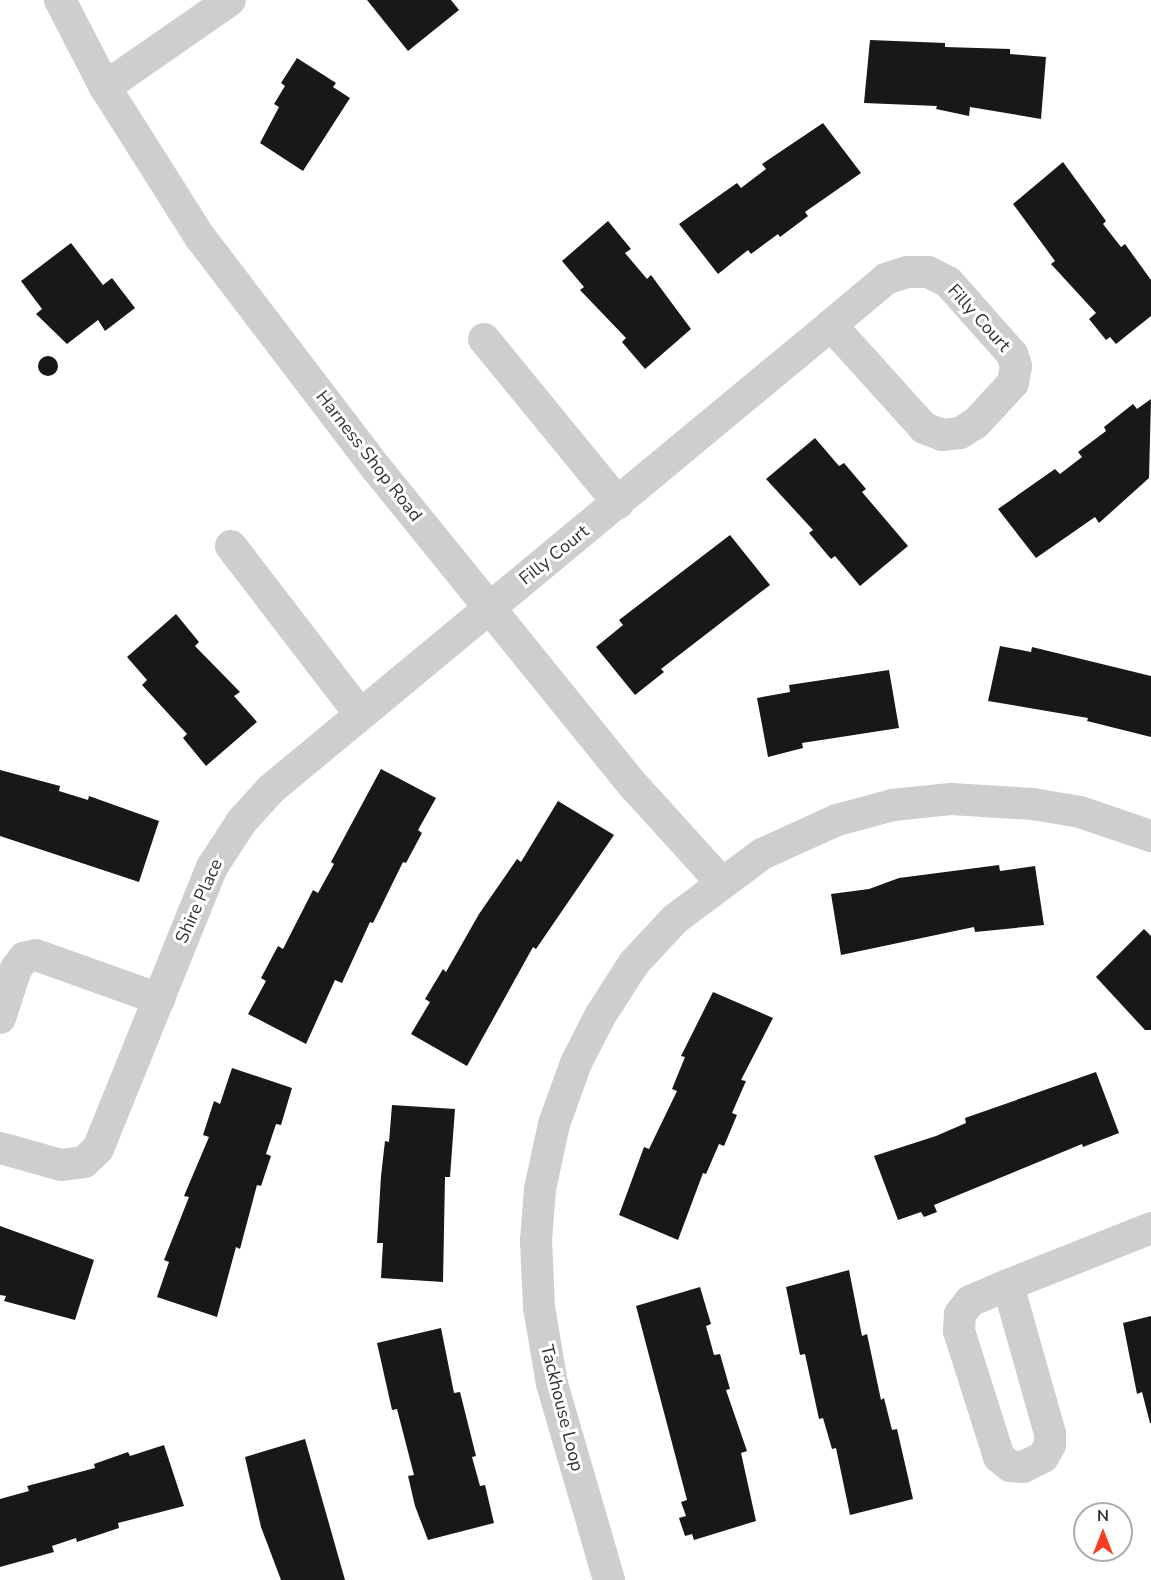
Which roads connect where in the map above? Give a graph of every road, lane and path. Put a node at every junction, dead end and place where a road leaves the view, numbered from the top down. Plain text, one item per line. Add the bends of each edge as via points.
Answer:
1 (60, 0) edge
2 (230, 0) edge
3 (105, 87) junction
4 (831, 325) junction
5 (484, 339) dead end
6 (618, 503) junction
7 (231, 546) dead end
8 (489, 607) junction
9 (360, 714) junction
10 (1151, 836) edge
11 (720, 881) junction
12 (159, 999) junction
13 (0, 1018) edge
14 (0, 1148) edge
15 (1151, 1228) edge
16 (1008, 1285) junction
17 (609, 1580) edge

1 - 3 street, Harness Shop Road
2 - 3 street
3 - 8 street, Harness Shop Road via 200,237 377,470
4 - 4 street, Filly Court via 924,428 942,435 960,433 976,423 1013,383 1016,366 1012,354 948,282 928,272 907,272 886,279
4 - 6 street, Filly Court
5 - 6 street
6 - 8 street, Filly Court
7 - 9 street
8 - 9 street, Shire Place
8 - 11 street, Harness Shop Road via 634,786
9 - 12 street, Shire Place via 271,789 242,821 212,867
10 - 11 street, Tackhouse Loop via 1080,812 1033,804 951,799 893,805 805,833
11 - 17 street, Tackhouse Loop via 675,918 634,963 600,1016 576,1063 554,1124 540,1189 536,1241 540,1318 552,1384
12 - 13 street via 36,955 24,958 16,969
12 - 14 street, Shire Place via 98,1149 84,1162 61,1165
15 - 16 street
16 - 16 street via 970,1300 960,1314 959,1331 999,1457 1010,1466 1023,1467 1043,1457 1050,1445 1050,1433

